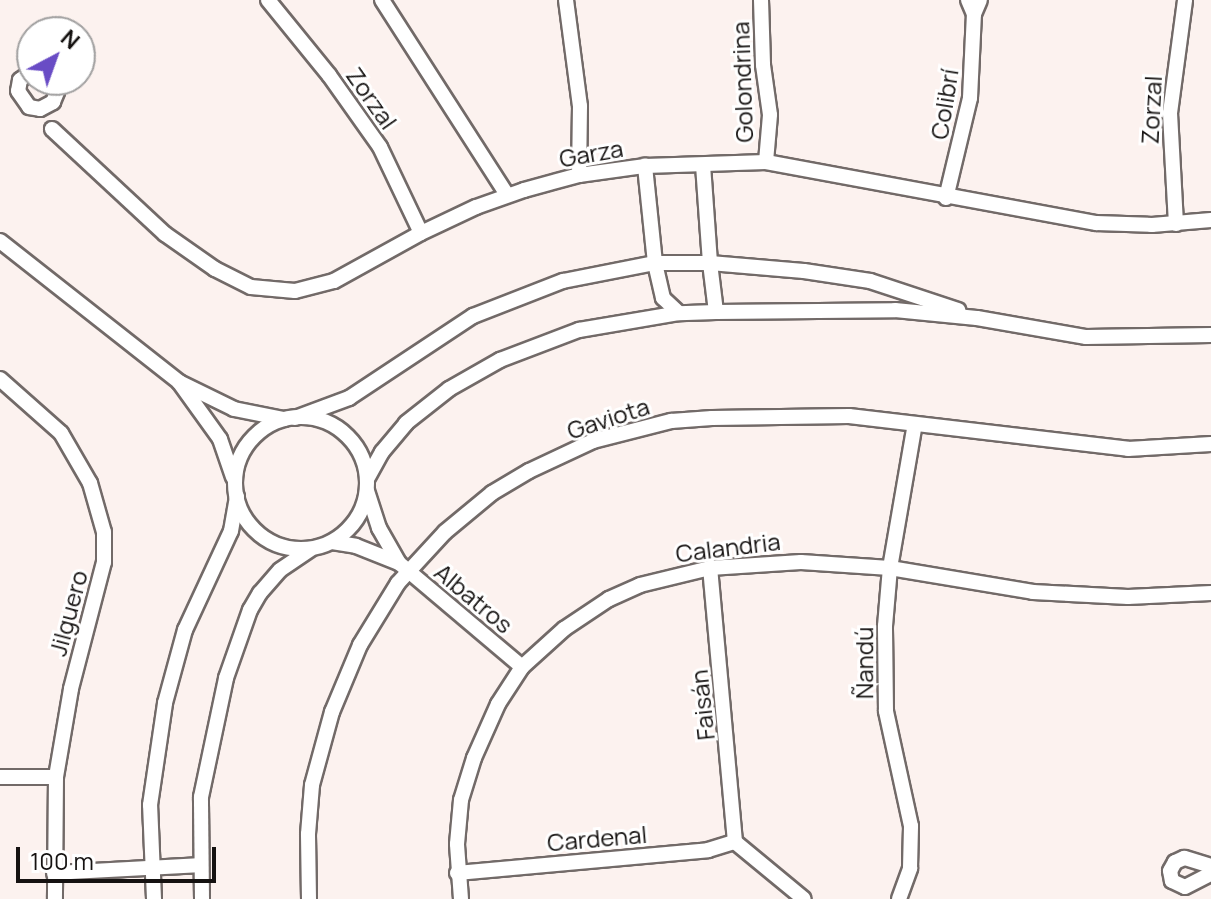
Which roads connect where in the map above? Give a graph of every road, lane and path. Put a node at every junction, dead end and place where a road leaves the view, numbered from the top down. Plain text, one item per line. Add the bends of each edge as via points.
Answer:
1 (268, 0) edge
2 (382, 0) edge
3 (566, 0) edge
4 (761, 0) edge
5 (980, 0) edge
6 (1185, 0) edge
7 (971, 7) edge
8 (21, 96) edge
9 (55, 96) edge
10 (49, 105) junction
11 (29, 107) junction
12 (52, 129) junction
13 (766, 162) junction
14 (703, 165) junction
15 (645, 166) junction
16 (579, 175) junction
17 (507, 195) junction
18 (946, 198) junction
19 (1211, 220) edge
20 (1176, 224) junction
21 (421, 233) junction
22 (0, 241) edge
23 (655, 263) junction
24 (710, 263) junction
25 (716, 312) junction
26 (679, 313) junction
27 (977, 318) junction
28 (1211, 335) edge
29 (0, 379) edge
30 (179, 382) junction
31 (289, 418) junction
32 (915, 424) junction
33 (1211, 444) edge
34 (367, 484) junction
35 (236, 492) junction
36 (332, 542) junction
37 (312, 548) junction
38 (404, 567) junction
39 (710, 568) junction
40 (890, 568) junction
41 (1211, 593) edge
42 (522, 667) junction
43 (0, 777) edge
44 (56, 777) junction
45 (736, 839) junction
46 (200, 865) junction
47 (1211, 866) edge
48 (151, 868) junction
49 (54, 873) junction
50 (457, 873) junction
51 (1211, 874) edge
52 (55, 896) edge
53 (154, 899) edge
54 (202, 899) edge
55 (309, 899) edge
56 (461, 899) edge
57 (804, 899) edge
58 (899, 899) edge

1 - 21 street, Zorzal via 372,134
2 - 17 street
3 - 16 street via 581,120
4 - 13 street, Golondrina via 770,115
5 - 7 street, Colibrí
6 - 20 street, Zorzal via 1170,113
7 - 18 street, Colibrí via 968,109
8 - 11 street
9 - 10 street
10 - 11 street
10 - 12 street via 46,119
11 - 12 street, Garza
12 - 21 street, Garza via 165,234 251,287 295,291 334,281
13 - 14 street, Garza
13 - 18 street, Garza
14 - 15 street, Garza
14 - 24 street
15 - 16 street, Garza
15 - 23 street
16 - 17 street, Garza
17 - 21 street, Garza
18 - 20 street, Garza via 1096,223
19 - 20 street, Garza
22 - 30 street
23 - 24 street
23 - 26 street via 663,298
23 - 31 street via 563,281 503,302 441,335 349,398
24 - 25 street
24 - 27 street via 870,281
25 - 26 street
25 - 27 street via 895,310
26 - 34 street via 579,330 500,360 449,389 406,423 382,452
27 - 28 street via 1086,337
29 - 44 street, Jilguero via 67,441 90,483 104,532 102,572 71,689
30 - 31 street via 234,409
30 - 35 street via 220,439
31 - 34 street via 329,424 348,437 361,456
31 - 35 street via 260,432 246,447 237,466
32 - 33 street, Gaviota via 1128,449
32 - 38 street, Gaviota via 849,416 712,418 671,421 593,441 492,493
32 - 40 street, Ñandú
34 - 36 street via 356,520
34 - 38 street via 379,528
35 - 37 street via 245,517 260,534 290,548
35 - 48 street via 231,531 185,630 165,703 150,805
36 - 37 street
36 - 38 street via 356,546
37 - 46 street via 269,580 234,650 205,770
38 - 42 street, Albatros
38 - 55 street, Gaviota via 360,645 330,721 310,803
39 - 40 street, Calandria via 801,562
39 - 42 street, Calandria via 654,580 609,599 564,629
39 - 45 street, Faisán
40 - 41 street, Calandria via 1033,592 1128,597
40 - 58 street, Ñandú via 886,711 912,849
42 - 50 street, Calandria via 491,719 469,771 458,821
43 - 44 street
44 - 49 street, Jilguero
45 - 50 street, Cardenal via 708,850
45 - 57 street
46 - 48 street
46 - 54 street
47 - 51 street via 1184,858 1170,871 1172,881 1185,887
48 - 49 street
48 - 53 street
49 - 52 street, Jilguero
50 - 56 street, Calandria

